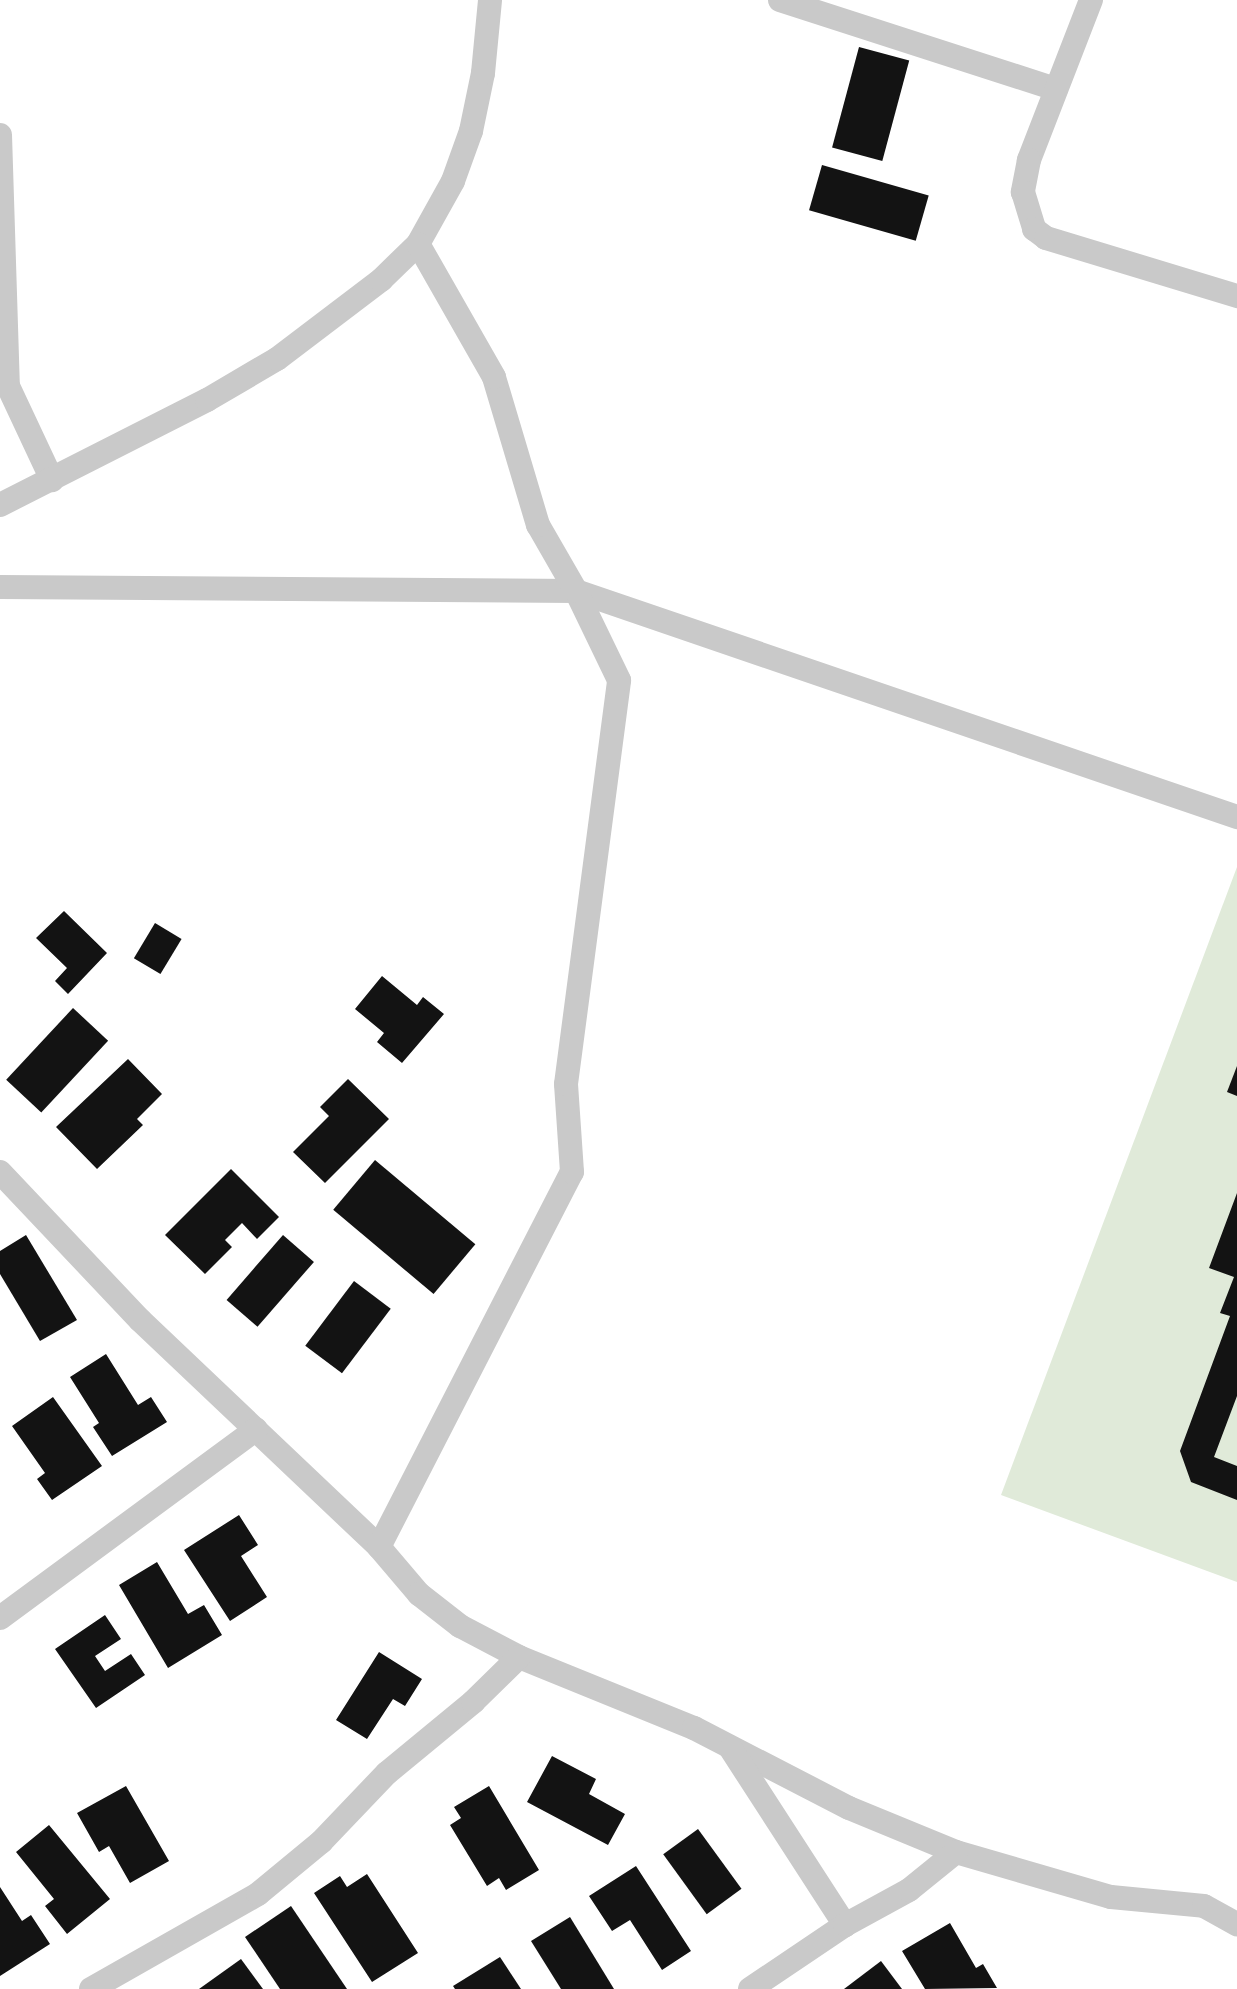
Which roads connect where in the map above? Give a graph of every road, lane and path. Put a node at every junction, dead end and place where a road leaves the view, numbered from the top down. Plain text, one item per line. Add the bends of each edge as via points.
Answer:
1 (490, 0) edge
2 (780, 0) edge
3 (1091, 0) edge
4 (1056, 89) junction
5 (0, 135) edge
6 (418, 244) junction
7 (1237, 296) edge
8 (52, 480) junction
9 (0, 505) edge
10 (0, 587) edge
11 (576, 591) junction
12 (1237, 817) edge
13 (4, 1183) edge
14 (256, 1429) junction
15 (379, 1547) junction
16 (0, 1618) edge
17 (519, 1657) junction
18 (730, 1746) junction
19 (956, 1852) junction
20 (1237, 1924) edge
21 (845, 1925) junction
22 (91, 1989) edge
23 (750, 1989) edge

1 - 6 street via 483,73 471,131 453,181
2 - 4 street
3 - 4 street
4 - 7 street via 1029,160 1023,192 1034,229 1046,237
5 - 8 street via 8,386
6 - 8 street via 381,280 277,359
6 - 11 street via 494,377 538,525
8 - 9 street
10 - 11 street
11 - 12 street
11 - 15 street via 619,680 566,1084 572,1172
13 - 14 street
14 - 15 street
14 - 16 street
15 - 17 street via 439,1610
17 - 18 street
17 - 22 street via 387,1773 321,1842 258,1894
18 - 19 street via 849,1808
18 - 21 street
19 - 20 street via 1111,1897 1204,1906
19 - 21 street via 909,1890
21 - 23 street

